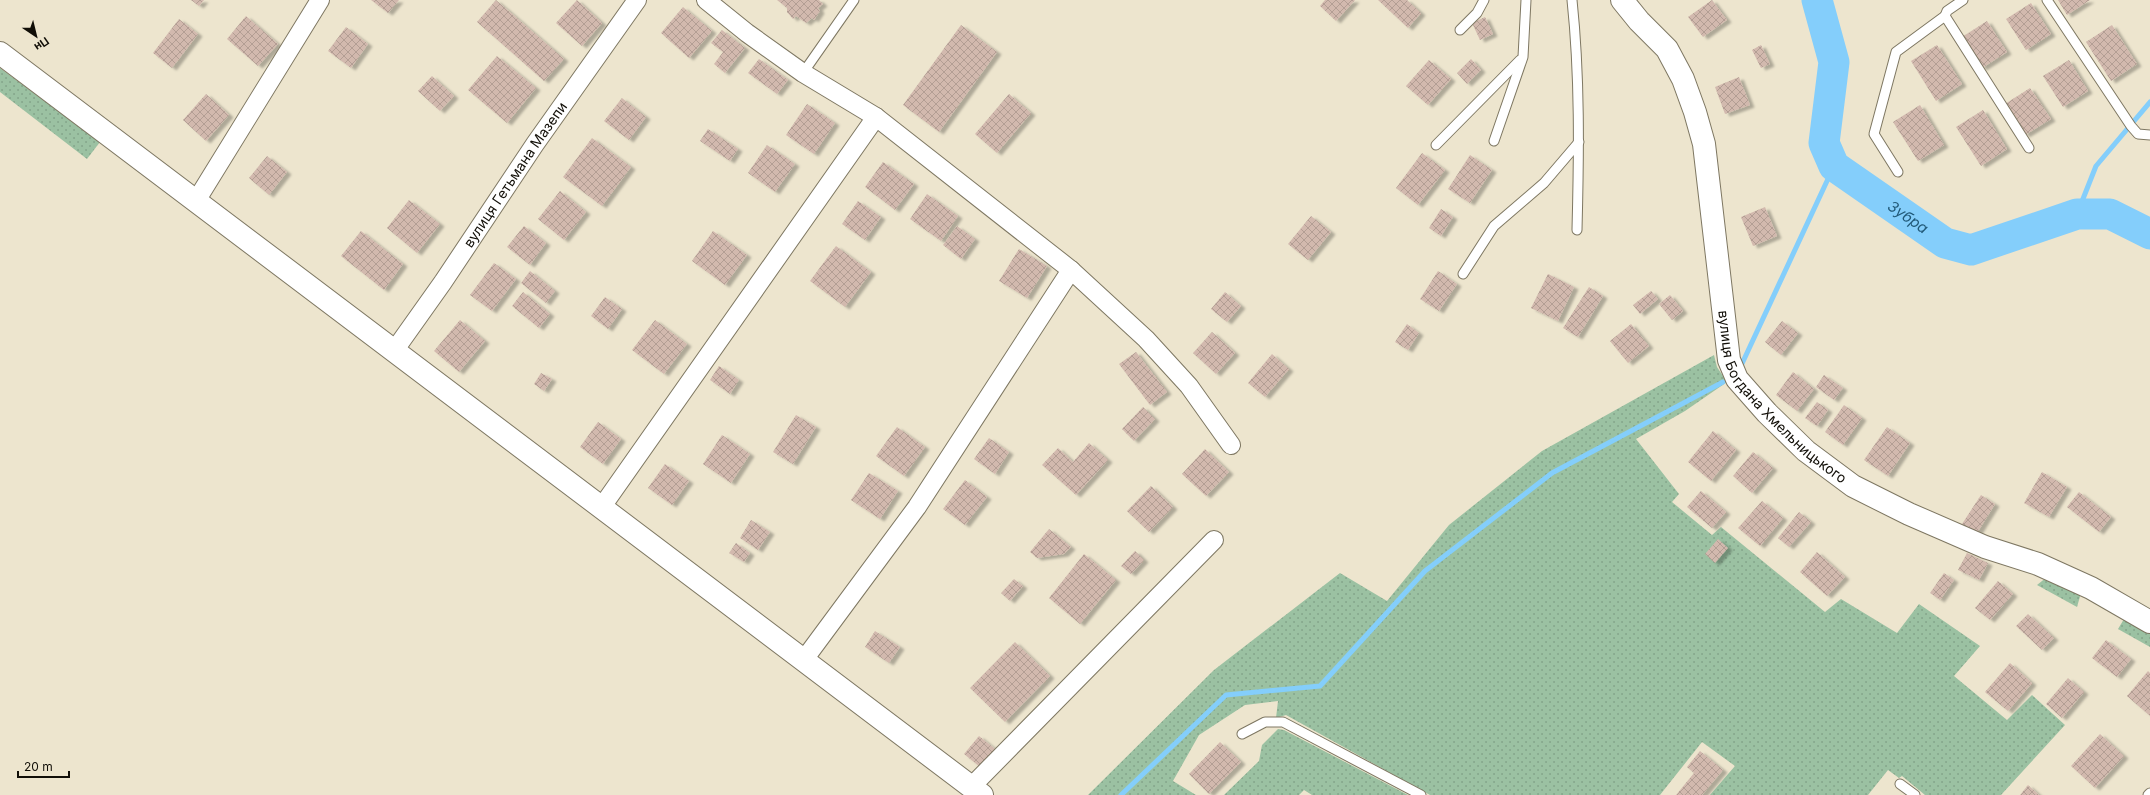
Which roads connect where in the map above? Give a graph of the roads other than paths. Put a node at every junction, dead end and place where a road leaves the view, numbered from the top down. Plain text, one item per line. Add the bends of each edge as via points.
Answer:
1 (320, 0) edge
2 (637, 0) edge
3 (706, 0) edge
4 (854, 0) edge
5 (1484, 0) edge
6 (1526, 0) edge
7 (1572, 0) edge
8 (1622, 0) edge
9 (1963, 0) edge
10 (2047, 0) edge
11 (1946, 16) junction
12 (1460, 30) dead end
13 (0, 53) edge
14 (1523, 57) junction
15 (803, 73) junction
16 (876, 117) junction
17 (2150, 135) edge
18 (1494, 141) dead end
19 (1580, 142) junction
20 (1436, 146) dead end
21 (2029, 148) dead end
22 (1898, 172) dead end
23 (196, 201) junction
24 (1577, 230) dead end
25 (1071, 270) junction
26 (1463, 274) dead end
27 (394, 351) junction
28 (1231, 445) dead end
29 (602, 508) junction
30 (1214, 540) dead end
31 (2150, 622) edge
32 (802, 661) junction
33 (1242, 734) dead end
34 (1900, 784) dead end
35 (976, 791) edge
36 (1421, 795) edge
37 (1914, 795) edge

1 - 23 street
2 - 27 street, вулиця Гетьмана Мазепи
3 - 15 street
4 - 15 lane
5 - 12 lane via 1477,13
6 - 14 lane
7 - 19 lane
8 - 31 street, вулиця Богдана Хмельницького via 1667,49 1683,79 1695,112 1704,144 1729,360 1737,379 1806,451 1853,486 1984,547 2038,564 2091,588
9 - 11 lane via 1946,11
10 - 17 lane via 2130,126 2138,134
11 - 21 lane
11 - 22 lane via 1896,52 1874,134
13 - 23 street
14 - 18 lane
14 - 20 lane
15 - 16 street
16 - 25 street
16 - 29 street
19 - 24 lane
19 - 26 lane via 1544,183 1494,226
23 - 27 street
25 - 28 street via 1146,339 1189,386
25 - 32 street via 917,507
27 - 29 street
29 - 32 street
30 - 35 street
32 - 35 street
33 - 36 lane via 1265,722 1283,722
34 - 37 lane

